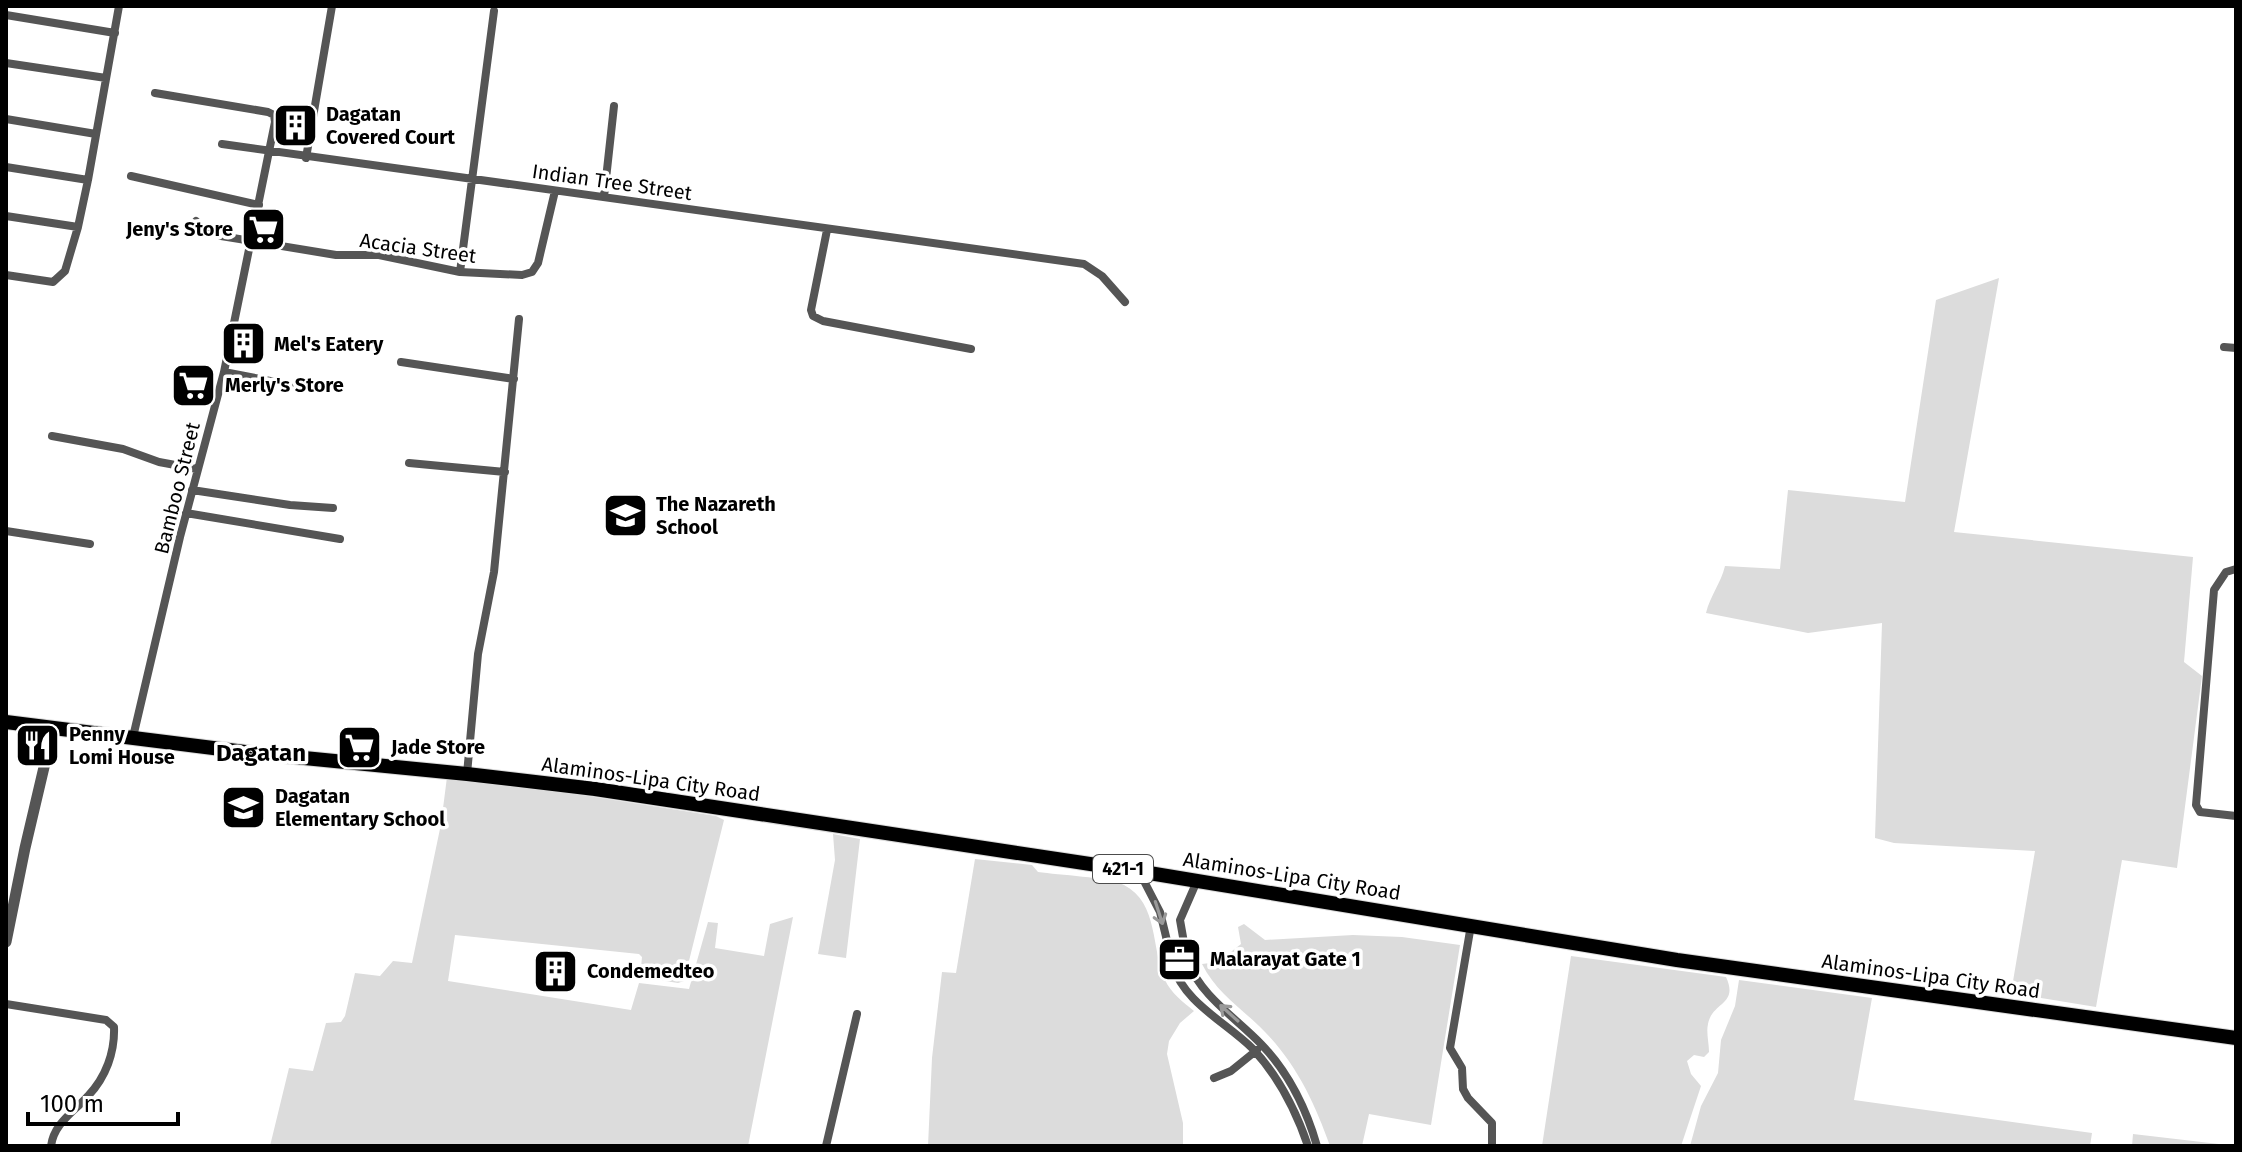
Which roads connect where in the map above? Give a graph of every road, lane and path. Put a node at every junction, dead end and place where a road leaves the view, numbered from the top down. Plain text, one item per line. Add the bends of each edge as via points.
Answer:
1 (119, 6) edge
2 (332, 6) edge
3 (494, 11) dead end
4 (6, 15) edge
5 (115, 33) junction
6 (6, 63) edge
7 (106, 78) junction
8 (155, 93) dead end
9 (614, 106) dead end
10 (6, 119) edge
11 (96, 134) junction
12 (222, 144) dead end
13 (270, 152) junction
14 (306, 158) junction
15 (6, 167) edge
16 (131, 176) dead end
17 (473, 179) junction
18 (88, 180) junction
19 (555, 191) junction
20 (604, 197) junction
21 (259, 205) junction
22 (6, 216) edge
23 (196, 221) dead end
24 (78, 227) junction
25 (827, 230) junction
26 (252, 239) junction
27 (460, 272) junction
28 (6, 275) edge
29 (1125, 302) dead end
30 (519, 319) dead end
31 (2224, 347) dead end
32 (2236, 348) edge
33 (971, 349) dead end
34 (401, 362) dead end
35 (224, 372) junction
36 (514, 379) junction
37 (317, 390) dead end
38 (52, 436) dead end
39 (409, 463) dead end
40 (197, 469) junction
41 (505, 472) junction
42 (192, 490) junction
43 (333, 508) dead end
44 (186, 513) junction
45 (6, 531) edge
46 (340, 539) dead end
47 (90, 544) dead end
48 (2236, 569) edge
49 (6, 722) edge
50 (53, 729) junction
51 (133, 737) junction
52 (467, 774) junction
53 (2236, 816) edge
54 (1143, 872) junction
55 (1197, 881) junction
56 (10, 902) edge
57 (1471, 925) junction
58 (6, 942) edge
59 (1183, 942) junction
60 (1168, 945) junction
61 (6, 1004) edge
62 (857, 1014) dead end
63 (2236, 1038) edge
64 (1259, 1049) junction
65 (1214, 1078) dead end
66 (51, 1146) edge
67 (826, 1146) edge
68 (1308, 1146) edge
69 (1317, 1146) edge
70 (1492, 1146) edge

1 - 5 street
2 - 14 street
3 - 17 street
4 - 5 street
5 - 7 street
6 - 7 street
7 - 11 street
8 - 13 street, Bamboo Street via 274,115
9 - 20 street
10 - 11 street
11 - 18 street
12 - 13 street, Indian Tree Street
13 - 14 street, Indian Tree Street
13 - 21 street, Bamboo Street
14 - 17 street, Indian Tree Street
15 - 18 street
16 - 21 street
17 - 19 street, Indian Tree Street
17 - 27 street
18 - 24 street
19 - 20 street, Indian Tree Street
19 - 27 street, Acacia Street via 532,272
20 - 25 street, Indian Tree Street
21 - 26 street, Bamboo Street
22 - 24 street
23 - 26 street, Acacia Street via 221,236
24 - 28 street via 59,279
25 - 29 street, Indian Tree Street via 1084,264
25 - 33 street via 813,316
26 - 27 street, Acacia Street via 336,255 389,256
26 - 35 street, Bamboo Street
30 - 36 street
31 - 32 street
34 - 36 street
35 - 37 street
35 - 40 street, Bamboo Street
36 - 41 street
38 - 40 street
39 - 41 street
40 - 42 street, Bamboo Street
41 - 52 street via 478,654
42 - 43 street
42 - 44 street, Bamboo Street
44 - 46 street
44 - 51 street, Bamboo Street
45 - 47 street
48 - 53 street via 2226,572 2214,590 2196,805 2200,812
49 - 50 main road, Alaminos-Lipa City Road / 421-1
50 - 51 main road, Alaminos-Lipa City Road / 421-1
50 - 56 street
51 - 52 main road, Alaminos-Lipa City Road / 421-1
52 - 54 main road, Alaminos-Lipa City Road / 421-1
54 - 55 main road, Alaminos-Lipa City Road / 421-1
54 -> 60 street
55 - 57 main road, Alaminos-Lipa City Road / 421-1
55 - 59 street via 1180,920
56 - 58 street
57 - 63 main road, Alaminos-Lipa City Road / 421-1 via 1677,960
57 - 70 street via 1450,1048 1462,1068 1468,1098 1492,1123
59 - 60 street
64 -> 59 street via 1207,992
60 - 64 street via 1178,979 1193,997
61 - 66 street via 106,1020 114,1027 108,1066 57,1129
62 - 67 street
64 - 65 street
64 - 68 street via 1293,1107
64 - 69 street via 1276,1061 1299,1096

